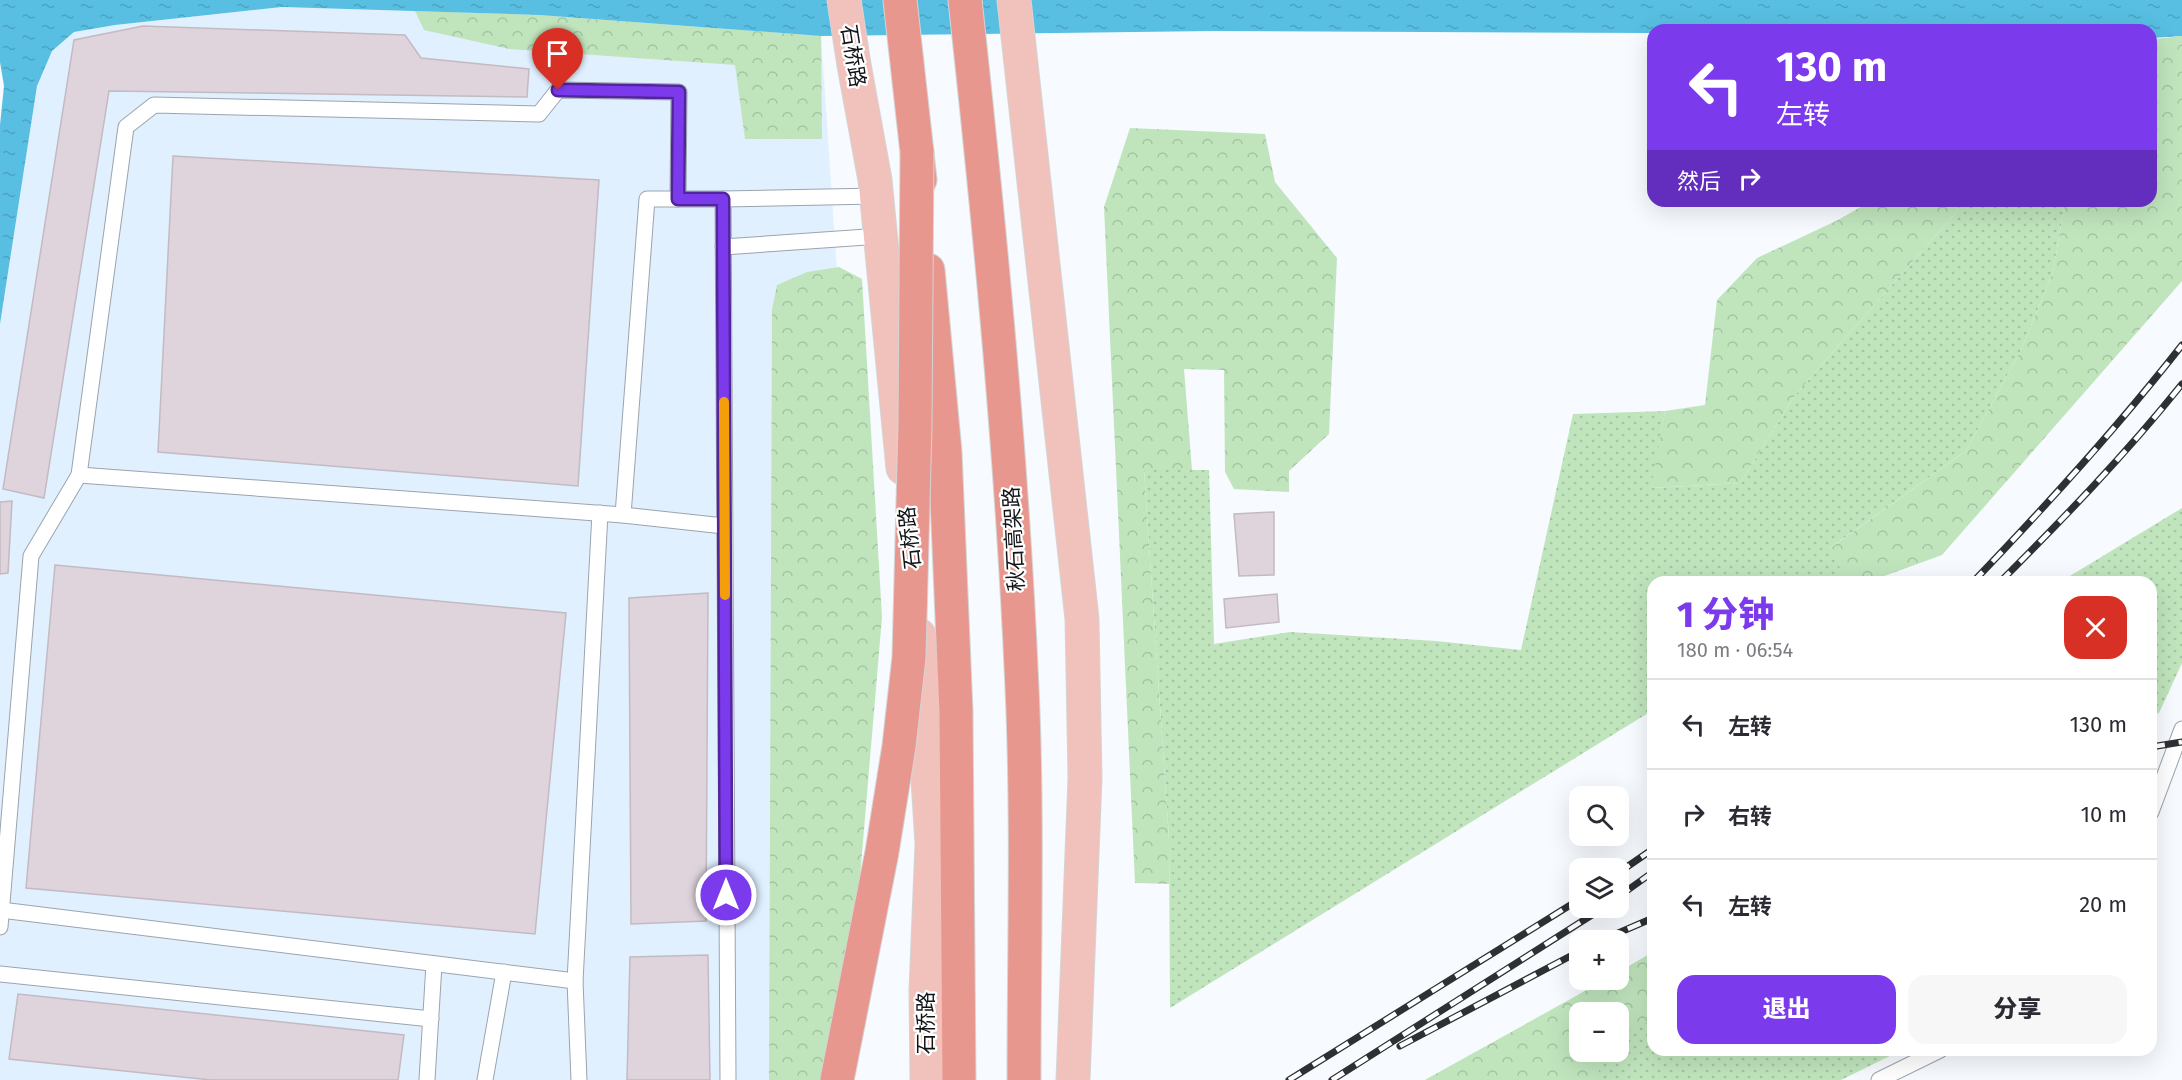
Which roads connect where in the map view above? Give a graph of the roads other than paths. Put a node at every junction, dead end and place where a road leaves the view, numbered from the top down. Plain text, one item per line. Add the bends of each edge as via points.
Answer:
1 (844, 0) edge
2 (900, 0) edge
3 (965, 0) edge
4 (1014, 0) edge
5 (917, 150) junction
6 (877, 196) junction
7 (678, 199) junction
8 (723, 199) junction
9 (880, 236) junction
10 (723, 247) junction
11 (79, 475) junction
12 (600, 513) junction
13 (623, 515) junction
14 (724, 526) junction
15 (2182, 729) edge
16 (2157, 796) edge
17 (1, 910) edge
18 (0, 927) edge
19 (434, 964) junction
20 (504, 972) junction
21 (0, 974) edge
22 (574, 981) junction
23 (431, 1019) junction
24 (1928, 1056) edge
25 (427, 1080) edge
26 (485, 1080) edge
27 (579, 1080) edge
28 (728, 1080) edge
29 (837, 1080) edge
30 (927, 1080) edge
31 (959, 1080) edge
32 (1024, 1080) edge
33 (1073, 1080) edge
34 (1879, 1080) edge

1 - 6 main road, 石桥路
2 - 5 highway
3 - 32 highway, 秋石高架路 via 1008,434 1024,766
4 - 33 main road via 1082,619 1085,778
5 - 29 highway, bridge via 909,657 882,852
5 - 31 highway, bridge via 945,452 956,711
6 - 8 lane
6 - 9 main road, 石桥路
7 - 8 lane
7 - 11 lane via 679,92 558,90 538,114 154,105 126,127
7 - 13 lane via 647,200
8 - 10 lane
9 - 10 lane
9 - 30 main road, 石桥路 via 924,687 932,844
10 - 14 lane
11 - 12 lane
11 - 17 lane via 31,556
12 - 13 lane
12 - 22 lane
13 - 14 lane
14 - 28 lane
15 - 16 lane
17 - 18 lane
17 - 19 lane
19 - 20 lane
19 - 23 lane
20 - 22 lane
20 - 26 lane
21 - 23 lane
22 - 27 lane
23 - 25 lane
24 - 34 lane

